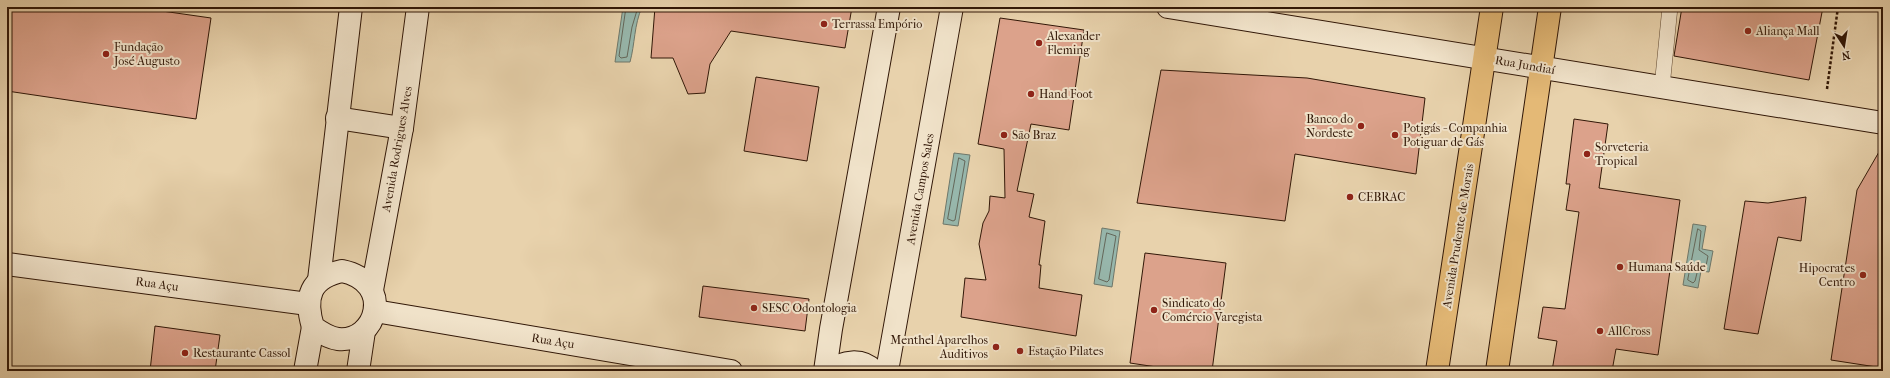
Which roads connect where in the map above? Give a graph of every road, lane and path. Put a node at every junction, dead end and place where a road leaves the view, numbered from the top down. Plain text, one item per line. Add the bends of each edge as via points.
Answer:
1 (351, 7) edge
2 (418, 7) edge
3 (889, 7) edge
4 (952, 7) edge
5 (1168, 7) edge
6 (1492, 7) edge
7 (1550, 7) edge
8 (1670, 7) edge
9 (1838, 7) edge
10 (1484, 58) junction
11 (1541, 68) junction
12 (1828, 83) dead end
13 (1662, 87) junction
14 (337, 118) junction
15 (1883, 123) edge
16 (402, 128) junction
17 (7, 264) edge
18 (319, 280) junction
19 (372, 290) junction
20 (308, 304) junction
21 (375, 311) junction
22 (313, 327) junction
23 (364, 331) junction
24 (305, 371) edge
25 (358, 371) edge
26 (731, 371) edge
27 (825, 371) edge
28 (830, 371) edge
29 (874, 371) edge
30 (887, 371) edge
31 (1437, 371) edge
32 (1497, 371) edge

1 - 14 street
2 - 16 street, Avenida Rodrigues Alves
3 - 27 street
4 - 30 street, Avenida Campos Sales
5 - 10 street, Rua Jundiaí
6 - 10 main road, Avenida Prudente de Morais
7 - 11 main road
8 - 13 lane
9 - 12 path
10 - 11 street, Rua Jundiaí
10 - 31 main road, Avenida Prudente de Morais
11 - 13 street, Rua Jundiaí
11 - 32 main road
13 - 15 street, Rua Jundiaí
14 - 16 street
14 - 18 street
16 - 19 street, Avenida Rodrigues Alves
17 - 20 street, Rua Açu
18 - 19 street via 342,271 364,280
18 - 20 street via 311,291
19 - 21 street
20 - 22 street
21 - 23 street
21 - 26 street, Rua Açu
22 - 23 street via 325,335 338,339 352,337
22 - 24 street
23 - 25 street
28 - 29 street via 840,364 851,362 862,363

